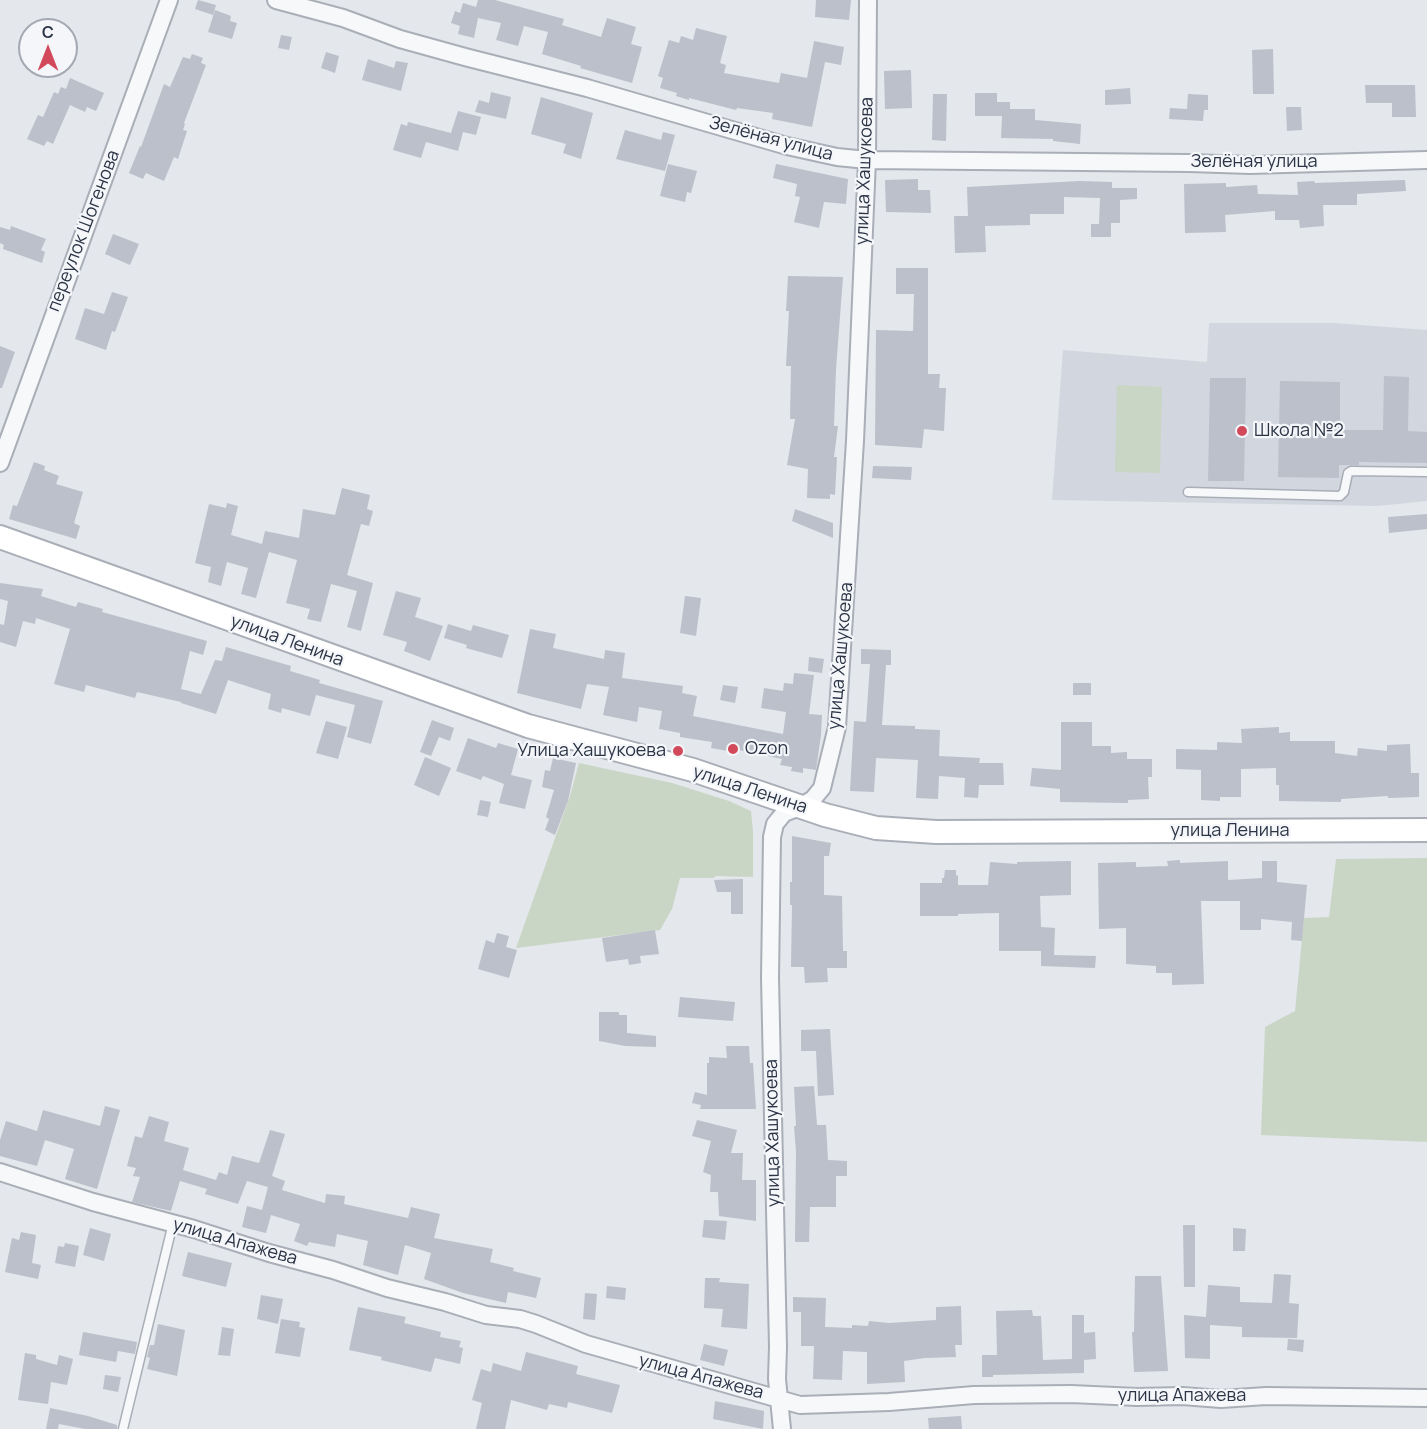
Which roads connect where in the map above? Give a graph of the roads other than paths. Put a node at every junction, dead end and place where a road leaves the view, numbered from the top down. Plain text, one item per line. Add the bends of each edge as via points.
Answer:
1 (170, 0) edge
2 (276, 0) edge
3 (868, 0) edge
4 (867, 160) junction
5 (1427, 160) edge
6 (0, 463) edge
7 (1427, 472) edge
8 (1188, 492) dead end
9 (0, 537) edge
10 (800, 807) junction
11 (1427, 830) edge
12 (0, 1172) edge
13 (173, 1223) junction
14 (1427, 1398) edge
15 (779, 1399) junction
16 (123, 1429) edge
17 (782, 1429) edge

1 - 6 street, переулок Шогенова
2 - 4 street, Зелёная улица via 400,39 787,146
3 - 4 street, улица Хашукоева
4 - 5 street, Зелёная улица via 1250,165
4 - 10 street, улица Хашукоева via 837,727 822,788
7 - 8 lane via 1351,471 1340,496
9 - 10 street, улица Ленина via 528,726 693,770
10 - 11 street, улица Ленина via 876,828 909,831
10 - 15 street, улица Хашукоева via 784,813 775,824 771,873
12 - 13 street, улица Апажева
13 - 15 street, улица Апажева via 472,1312 536,1323 586,1344
13 - 16 lane
14 - 15 street, улица Апажева via 974,1395 819,1406
15 - 17 street, улица Хашукоева

